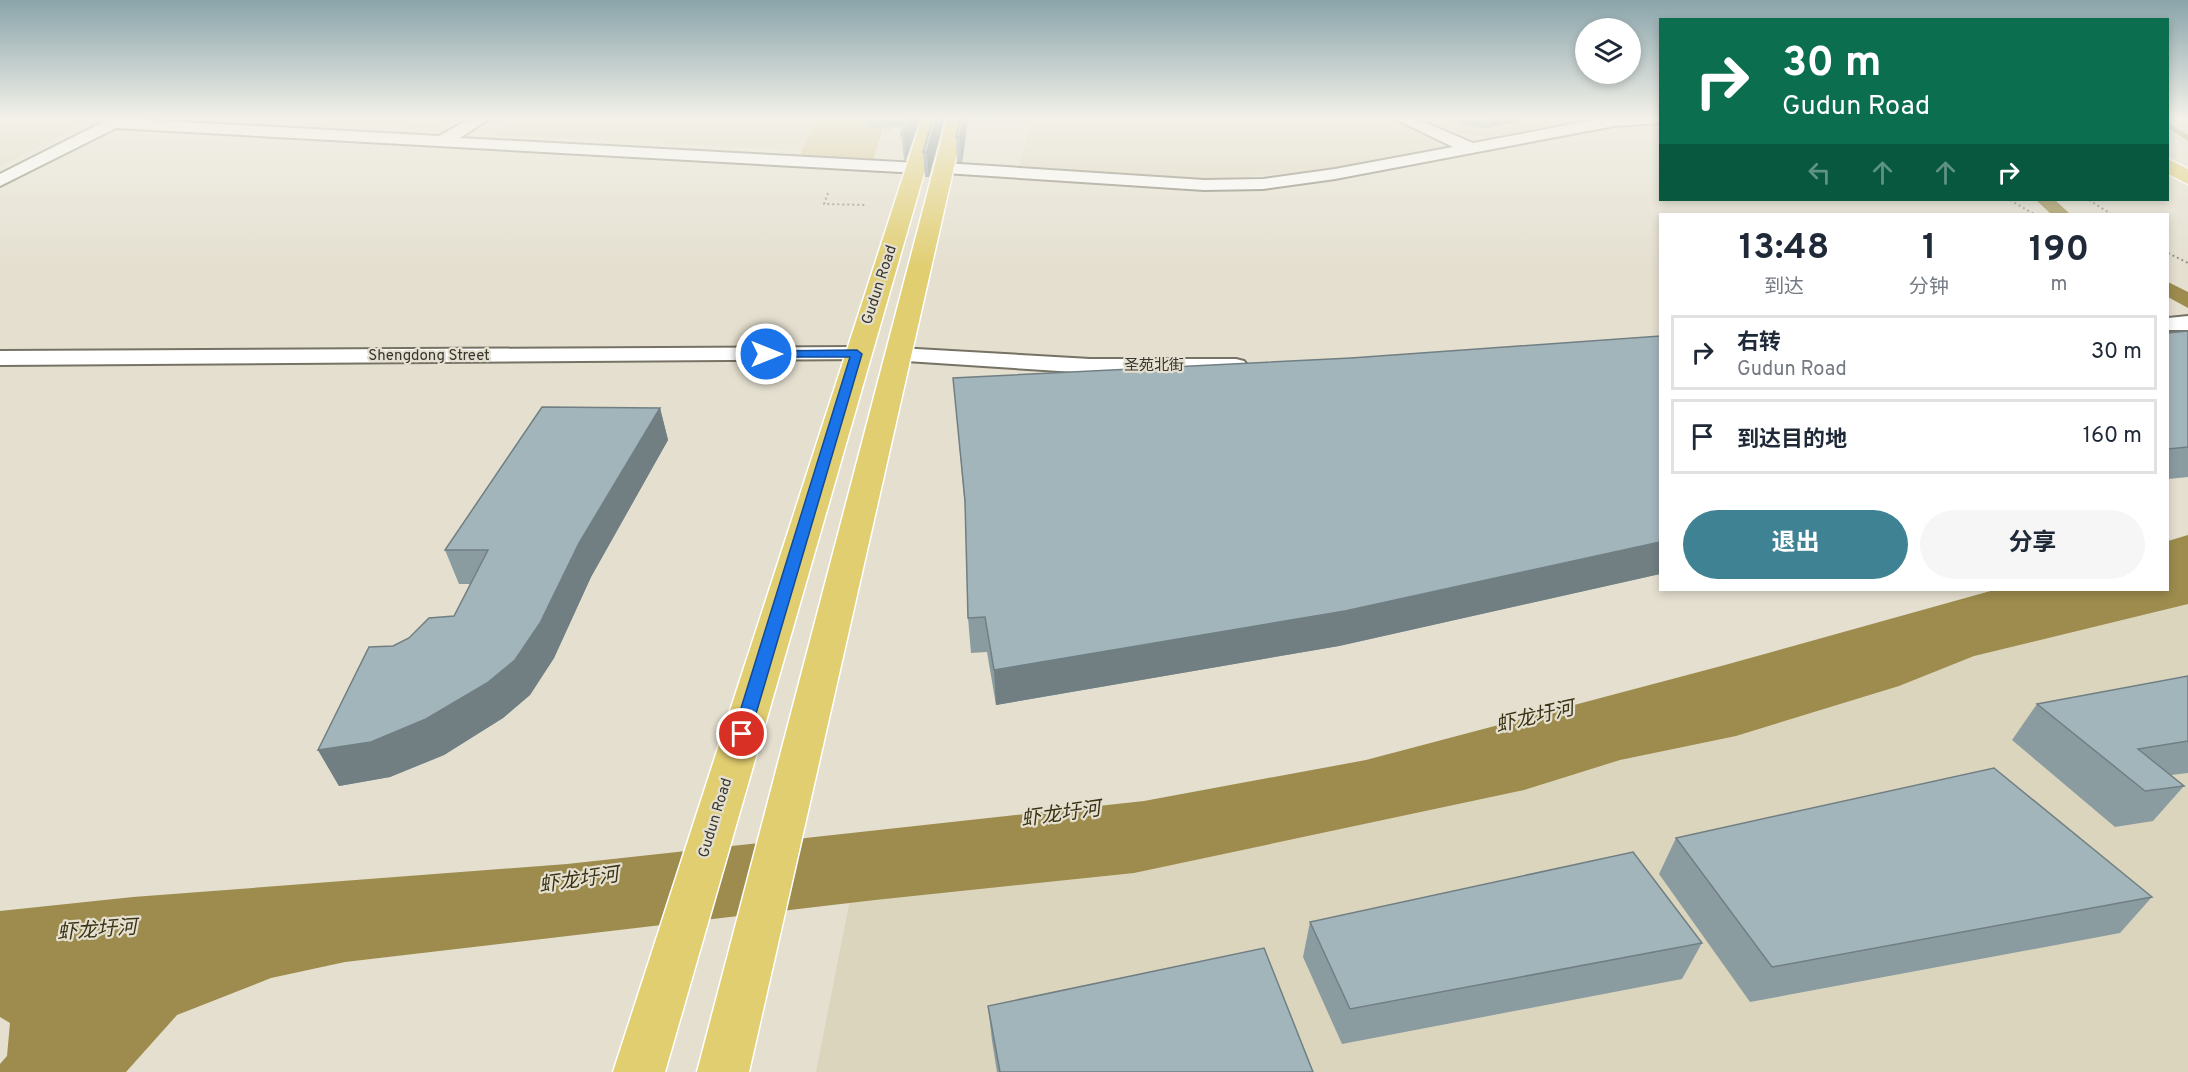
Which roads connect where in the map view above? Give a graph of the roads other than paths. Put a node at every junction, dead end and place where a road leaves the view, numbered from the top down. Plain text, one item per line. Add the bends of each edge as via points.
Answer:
1 (25, 168) edge
2 (932, 168) junction
3 (1359, 168) edge
4 (2173, 168) edge
5 (2188, 178) edge
6 (0, 181) edge
7 (2188, 323) edge
8 (2169, 324) edge
9 (857, 354) junction
10 (899, 355) junction
11 (0, 358) edge
12 (1257, 366) edge
13 (639, 1072) edge
14 (723, 1072) edge

1 - 6 street
2 - 3 street via 1204,185 1263,184
2 - 9 main road, Gudun Road
2 - 10 main road, Gudun Road
4 - 5 main road
7 - 8 street
9 - 11 street, Shengdong Street
9 - 13 main road, Gudun Road
10 - 12 street, 圣苑北街 via 1090,366
10 - 14 main road, Gudun Road

